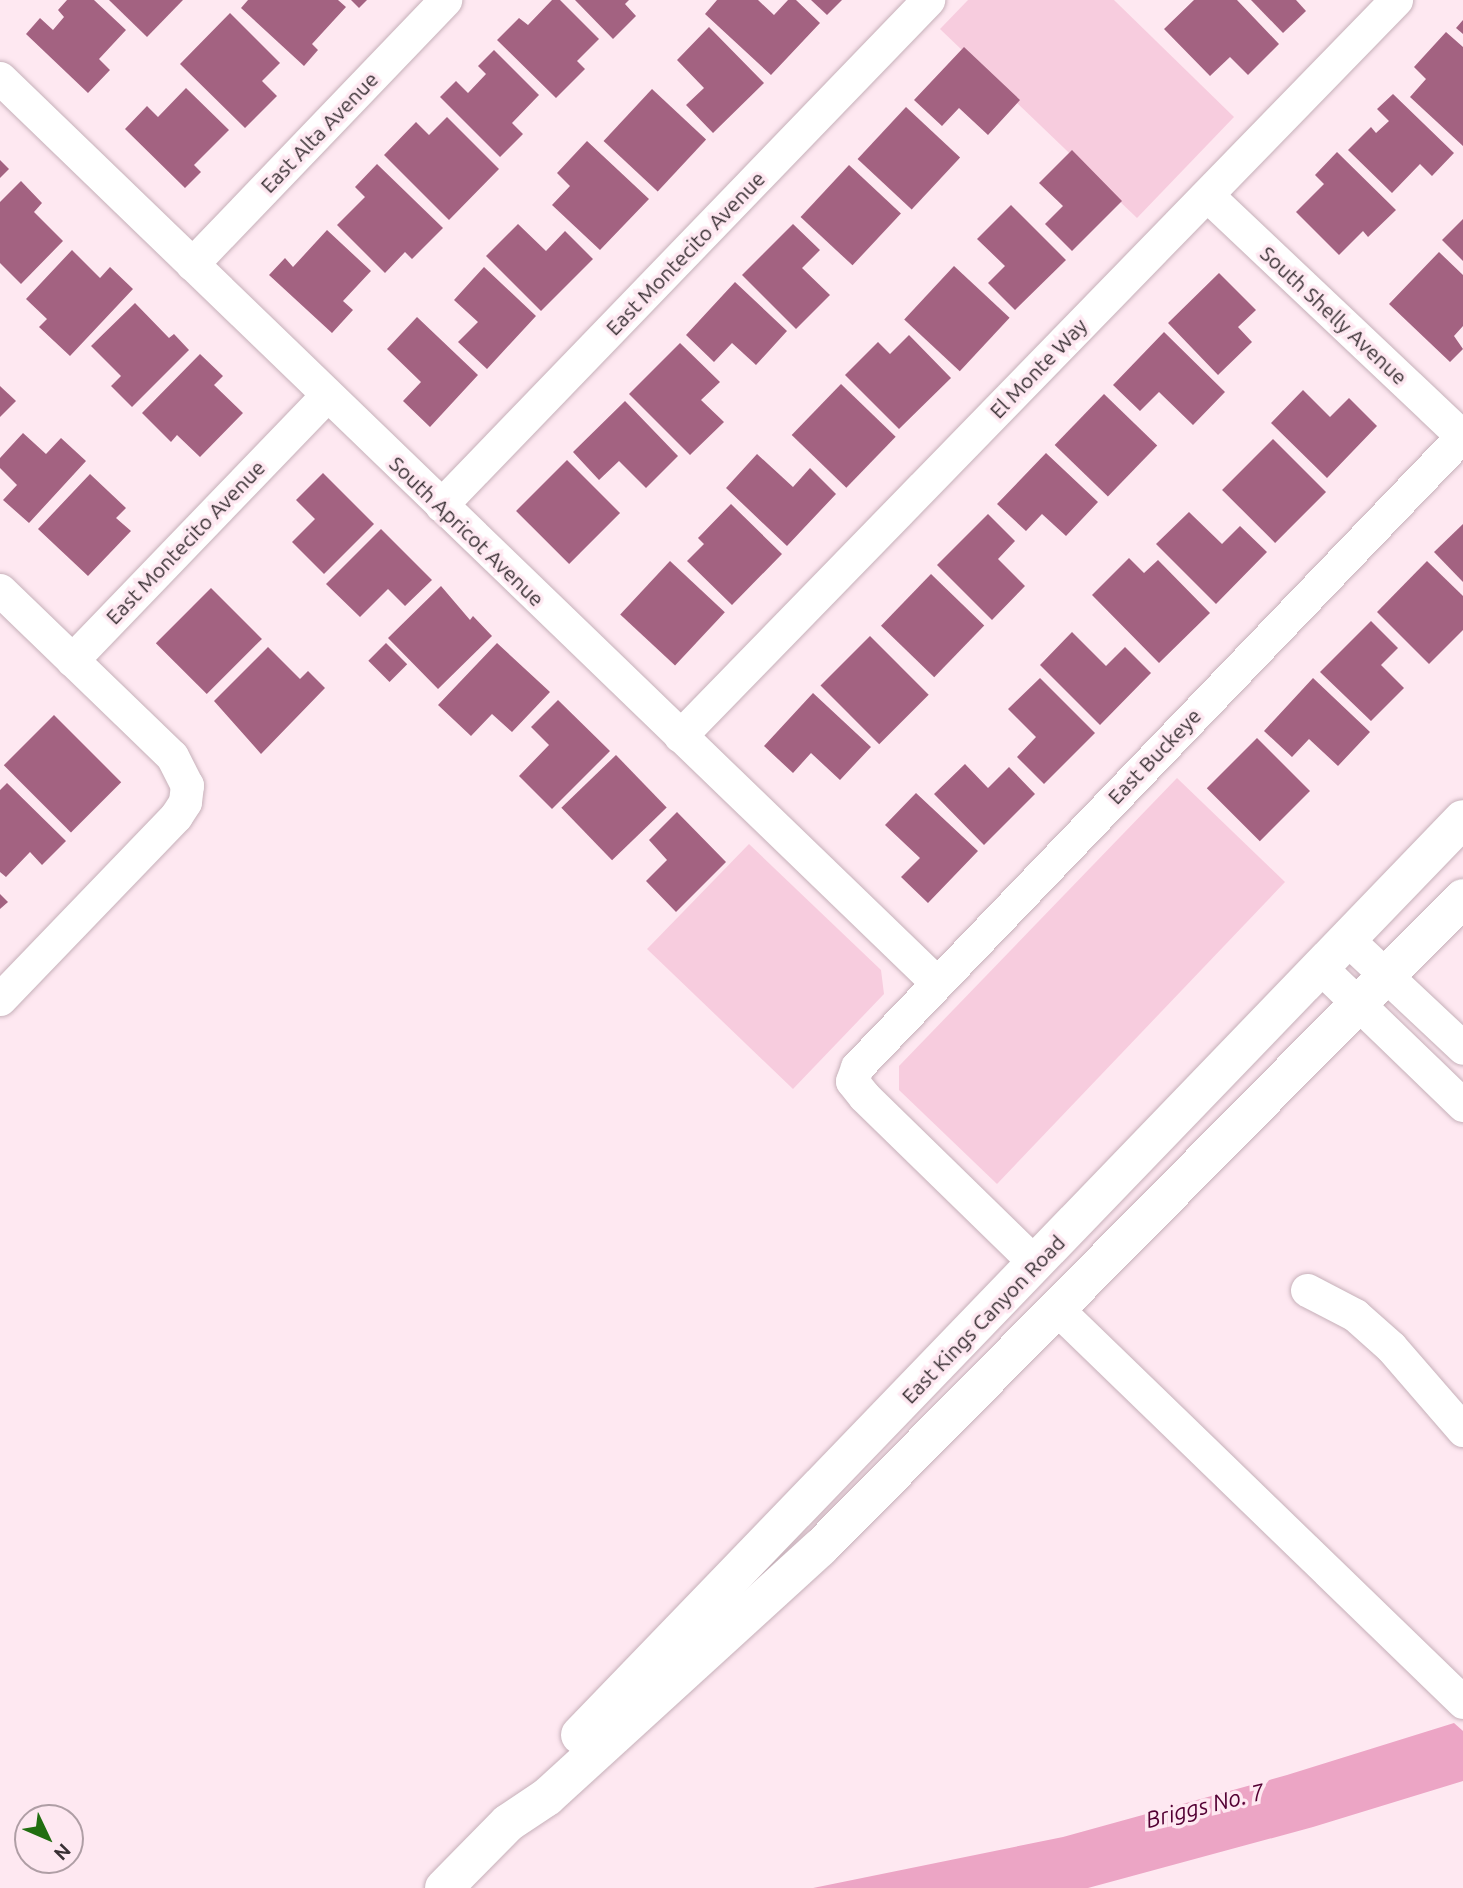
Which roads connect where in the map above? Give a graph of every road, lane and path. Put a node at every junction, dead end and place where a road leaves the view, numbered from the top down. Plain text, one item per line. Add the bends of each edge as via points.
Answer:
1 (445, 0) edge
2 (929, 0) edge
3 (1396, 0) edge
4 (0, 78) edge
5 (1207, 195) junction
6 (192, 264) junction
7 (327, 394) junction
8 (1463, 435) edge
9 (441, 505) junction
10 (0, 590) edge
11 (72, 660) junction
12 (680, 736) junction
13 (1463, 820) edge
14 (1463, 898) edge
15 (1347, 939) junction
16 (1320, 967) junction
17 (1386, 975) junction
18 (936, 982) junction
19 (0, 999) edge
20 (1358, 1003) junction
21 (1463, 1048) edge
22 (1463, 1104) edge
23 (1036, 1264) junction
24 (1307, 1290) dead end
25 (1055, 1307) junction
26 (1463, 1430) edge
27 (867, 1500) junction
28 (1463, 1702) edge
29 (508, 1823) junction
30 (444, 1888) edge

1 - 6 street, East Alta Avenue
2 - 9 street, East Montecito Avenue
3 - 5 street, El Monte Way
4 - 6 street, South Apricot Avenue
5 - 8 street, South Shelly Avenue
5 - 12 street, El Monte Way
6 - 7 street, South Apricot Avenue
7 - 9 street, South Apricot Avenue
7 - 11 street, East Montecito Avenue
8 - 18 street, East Buckeye
9 - 12 street, South Apricot Avenue
10 - 11 street
11 - 19 street via 172,756 187,785 185,802
12 - 18 street, South Apricot Avenue
13 - 15 main road, East Kings Canyon Road
14 - 17 main road, East Kings Canyon Road
15 - 16 main road, East Kings Canyon Road
15 - 17 street
16 - 20 street
16 - 23 main road, East Kings Canyon Road
17 - 20 main road, East Kings Canyon Road
17 - 21 street
18 - 23 street, East Buckeye via 857,1067 852,1081
20 - 22 street
20 - 25 main road, East Kings Canyon Road via 1222,1145
23 - 27 main road via 1037,1282 1030,1298 925,1411
23 - 29 main road, East Kings Canyon Road via 533,1783
24 - 26 street via 1355,1315 1391,1347
25 - 27 main road, East Kings Canyon Road
25 - 28 street
27 - 29 main road, East Kings Canyon Road via 547,1797
29 - 30 main road, East Kings Canyon Road

